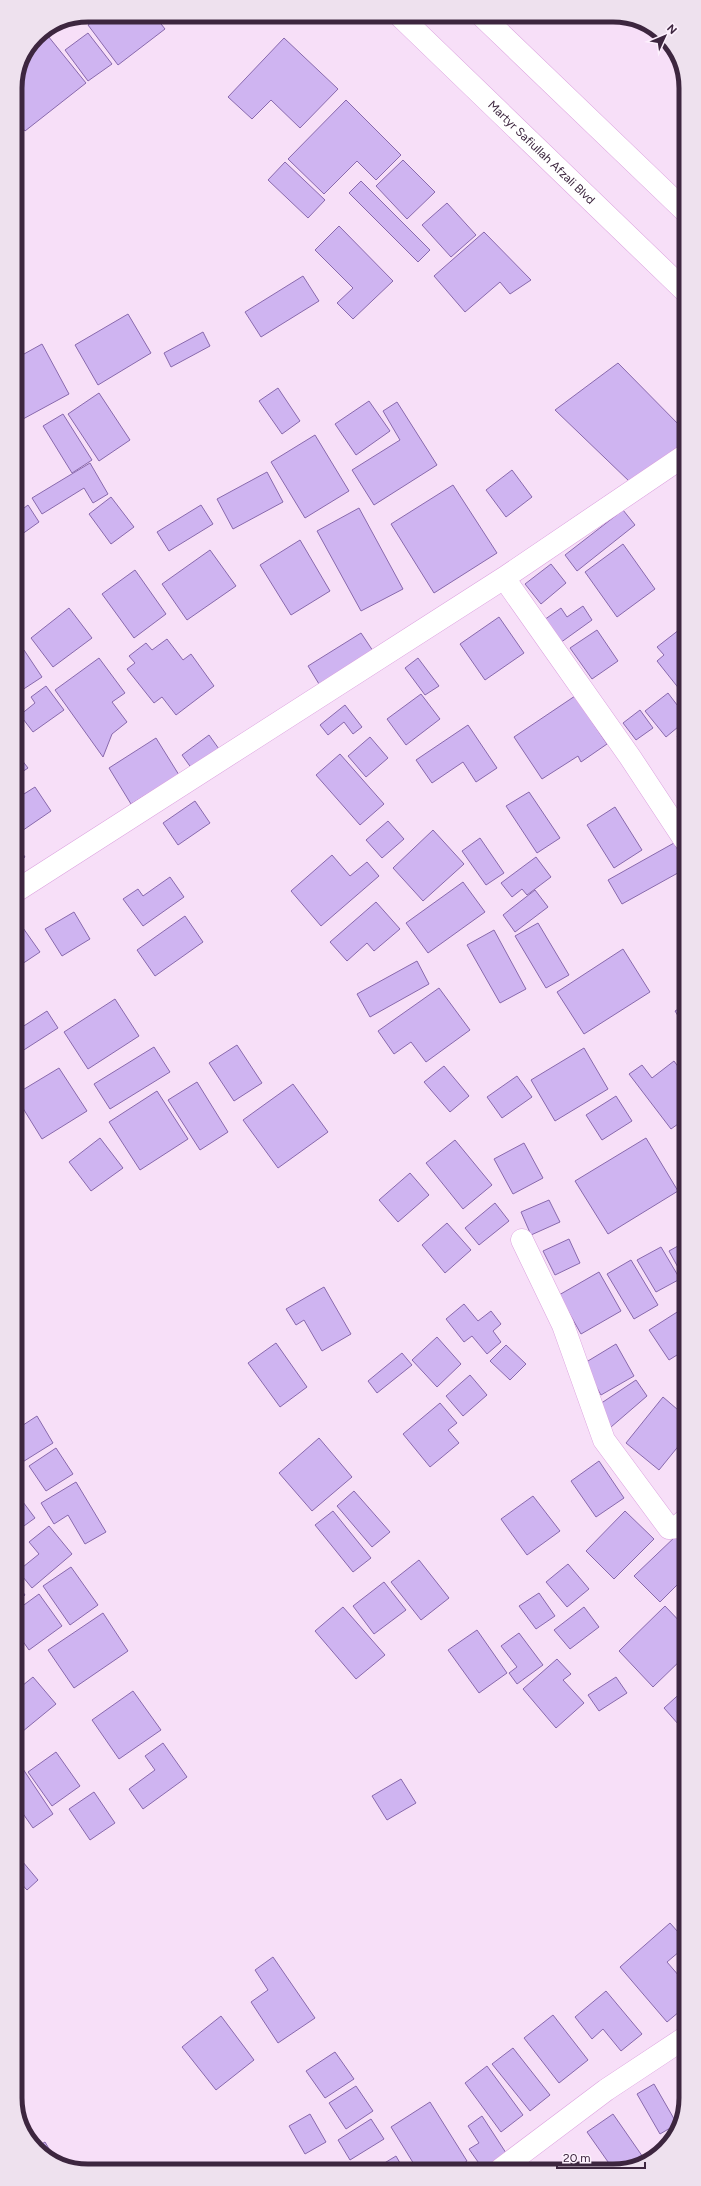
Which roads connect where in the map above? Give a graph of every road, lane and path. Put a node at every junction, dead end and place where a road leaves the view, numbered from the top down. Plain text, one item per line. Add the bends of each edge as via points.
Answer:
1 (406, 22) edge
2 (487, 22) edge
3 (679, 205) edge
4 (679, 285) edge
5 (679, 459) edge
6 (504, 578) junction
7 (679, 831) edge
8 (22, 887) edge
9 (522, 1240) dead end
10 (679, 1524) edge
11 (679, 2042) edge
12 (507, 2164) edge

1 - 4 street, Martyr Safiullah Afzali Blvd
2 - 3 street
5 - 6 street
6 - 7 street
6 - 8 street
9 - 10 street via 563,1325 604,1440 669,1528
11 - 12 street via 606,2090

